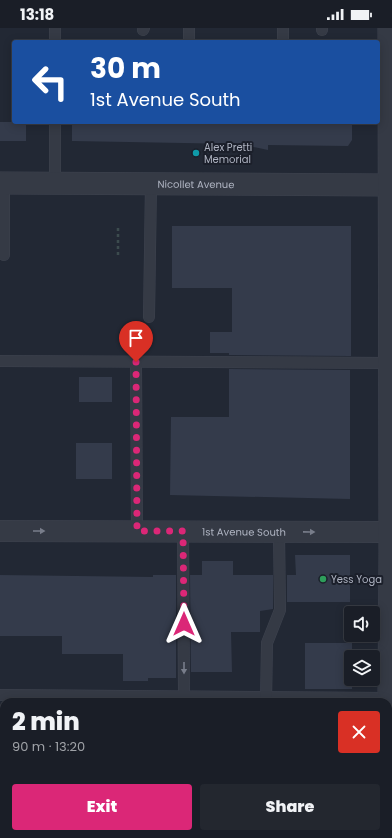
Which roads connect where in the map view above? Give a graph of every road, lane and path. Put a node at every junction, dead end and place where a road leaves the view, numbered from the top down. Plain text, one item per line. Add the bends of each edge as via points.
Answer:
1 (56, 28) edge
2 (189, 28) edge
3 (389, 28) edge
4 (55, 40) edge
5 (189, 40) edge
6 (55, 124) edge
7 (2, 183) edge
8 (55, 183) junction
9 (151, 184) junction
10 (390, 185) edge
11 (118, 226) dead end
12 (118, 254) dead end
13 (4, 255) dead end
14 (150, 317) dead end
15 (0, 361) edge
16 (136, 362) junction
17 (391, 366) edge
18 (0, 531) edge
19 (137, 531) junction
20 (183, 531) junction
21 (279, 532) junction
22 (391, 532) edge
23 (0, 695) edge
24 (184, 696) junction
25 (239, 698) edge
26 (266, 698) edge
27 (391, 698) edge

1 - 4 lane
2 - 5 lane
3 - 10 street
6 - 8 lane
7 - 8 street, Nicollet Avenue
7 - 13 lane
8 - 9 street, Nicollet Avenue
9 - 10 street, Nicollet Avenue
9 - 14 lane
10 - 17 street
11 - 12 path
15 - 16 lane
16 - 17 lane
16 - 19 lane
17 - 22 street
18 -> 19 street, 1st Avenue South
19 - 20 street, 1st Avenue South
20 - 21 street, 1st Avenue South
20 -> 24 lane
21 -> 22 street, 1st Avenue South
21 - 26 lane via 280,610 267,643
22 - 27 street
23 - 24 lane
24 - 25 lane

